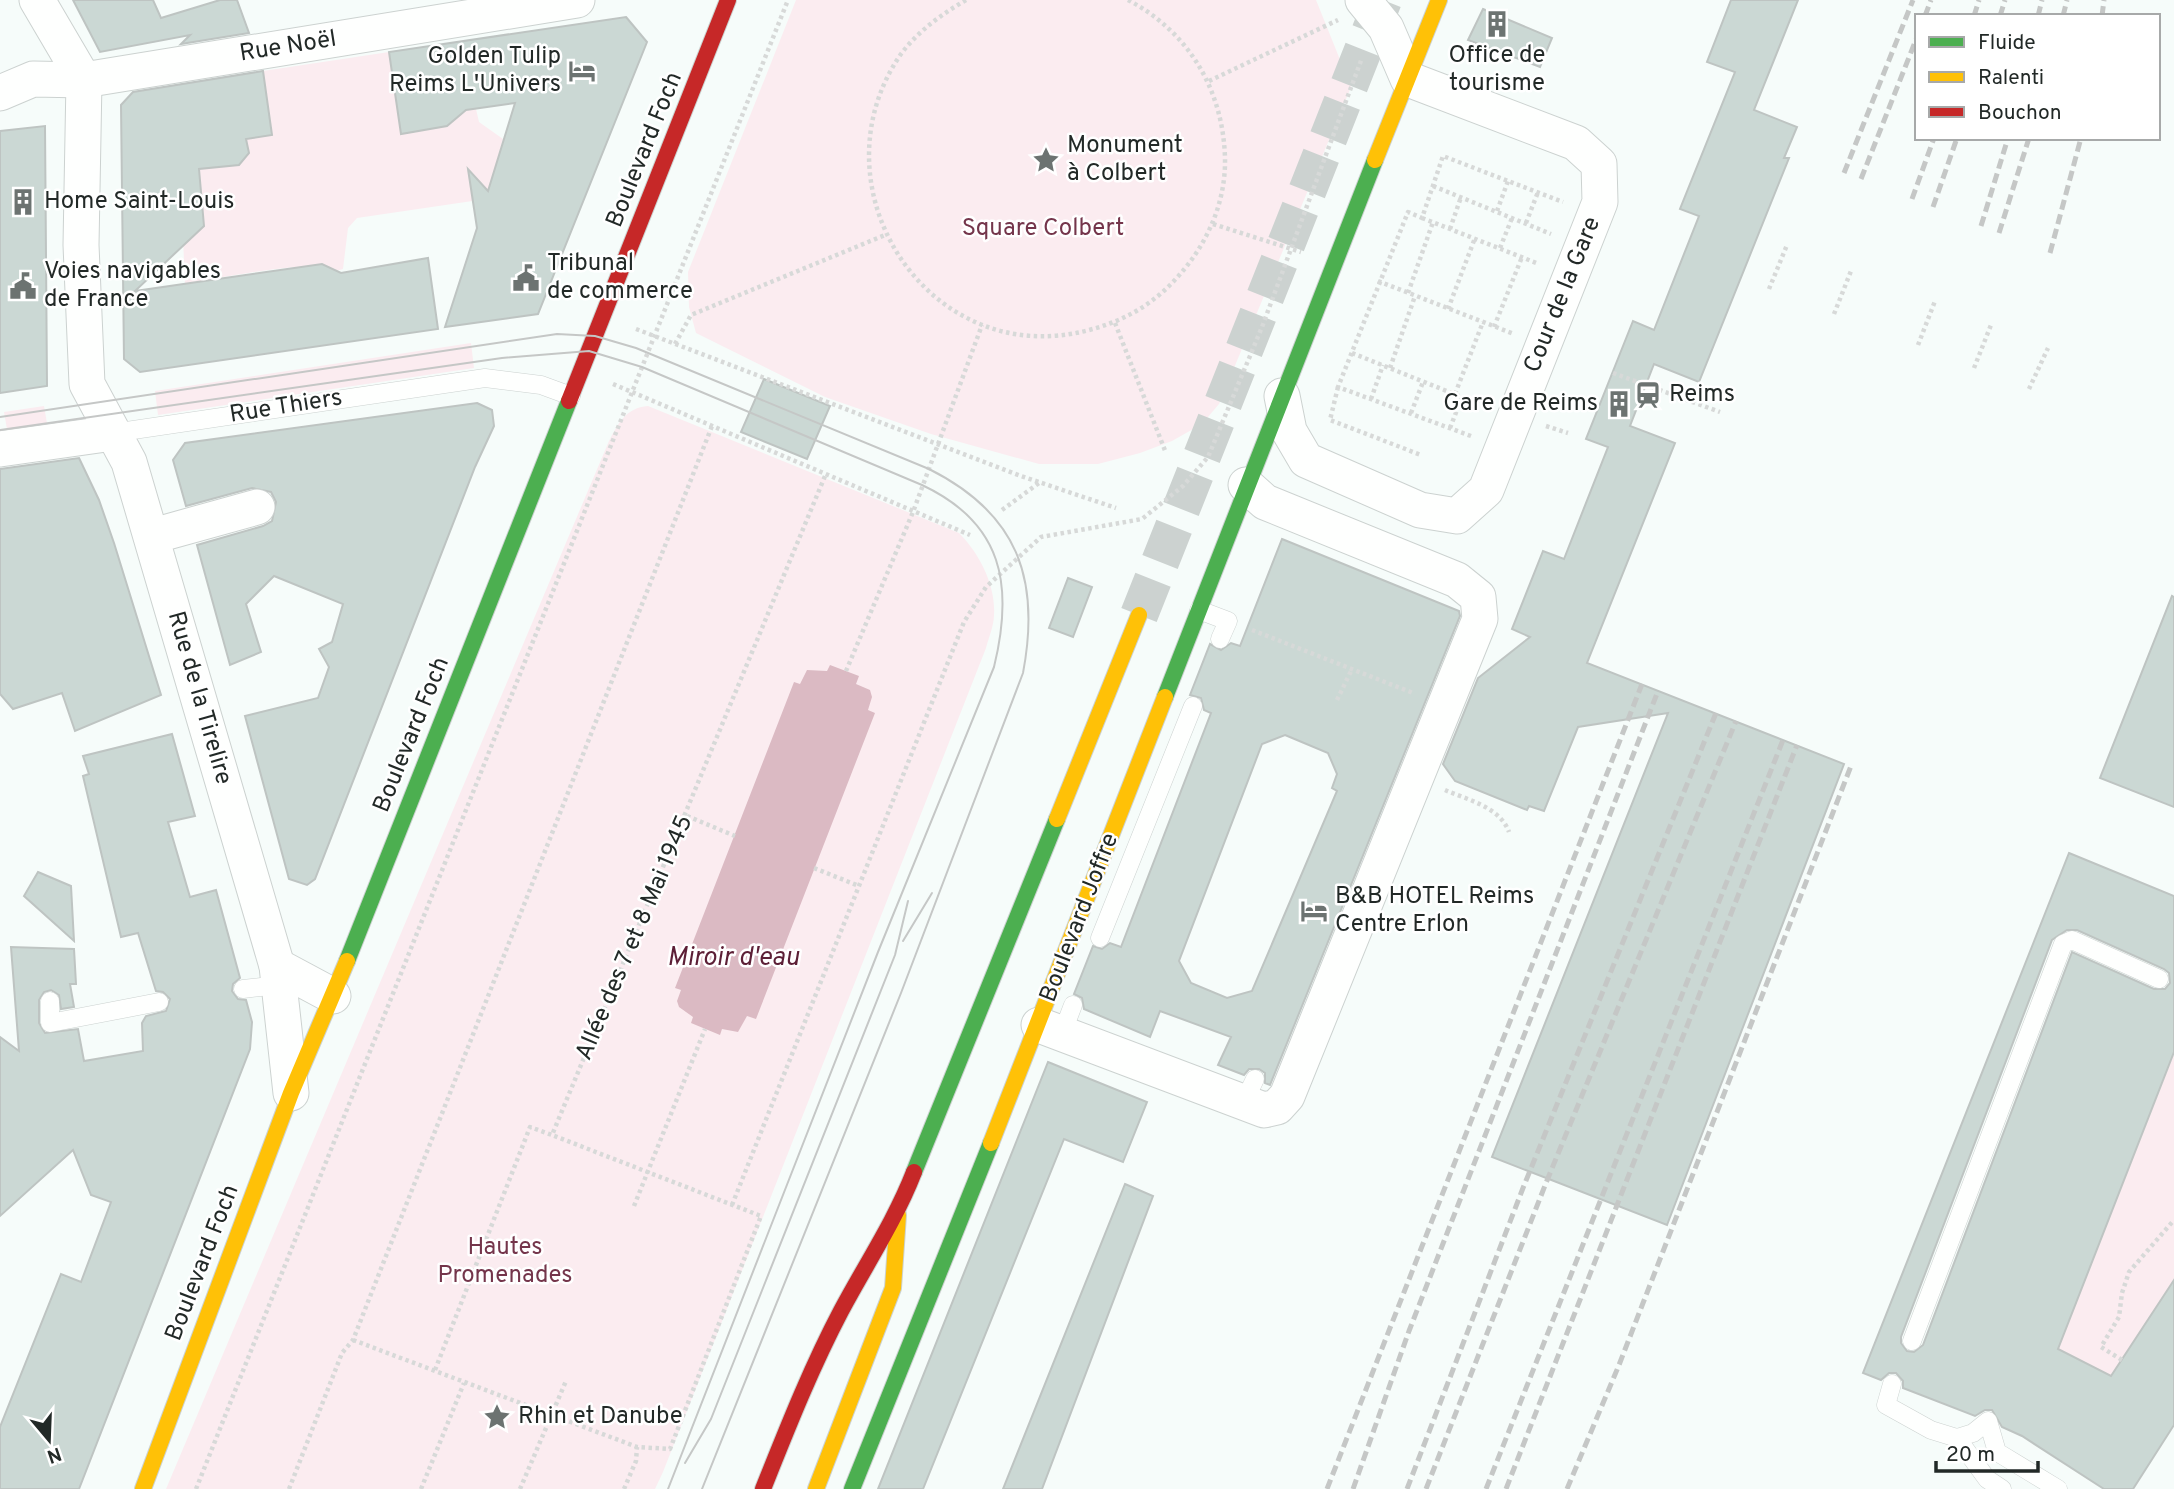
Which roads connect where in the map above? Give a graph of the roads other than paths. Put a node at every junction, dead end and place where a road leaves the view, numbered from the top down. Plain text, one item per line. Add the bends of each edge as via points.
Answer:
1 (37, 0) edge
2 (578, 0) edge
3 (729, 0) edge
4 (1363, 0) edge
5 (1439, 0) edge
6 (1408, 79) junction
7 (83, 80) junction
8 (0, 93) edge
9 (571, 396) junction
10 (1282, 396) junction
11 (113, 433) junction
12 (0, 449) edge
13 (1247, 485) junction
14 (257, 507) dead end
15 (153, 536) junction
16 (1199, 610) junction
17 (1139, 615) tunnel mouth
18 (1220, 639) dead end
19 (1193, 706) dead end
20 (1100, 938) dead end
21 (278, 976) junction
22 (2159, 979) dead end
23 (243, 989) dead end
24 (333, 996) junction
25 (50, 1001) dead end
26 (159, 1002) dead end
27 (1058, 1021) junction
28 (291, 1093) junction
29 (898, 1213) junction
30 (1912, 1341) dead end
31 (1892, 1384) dead end
32 (1957, 1438) junction
33 (143, 1489) edge
34 (763, 1489) edge
35 (816, 1489) edge
36 (852, 1489) edge
37 (2002, 1489) edge
38 (2058, 1489) edge

1 - 7 street
2 - 7 street, Rue Noël
3 - 9 main road, Boulevard Foch
4 - 6 street via 1386,27
5 - 6 main road
6 - 10 main road
6 - 10 street, Cour de la Gare via 1576,143 1600,164 1600,202 1486,490 1457,516 1420,510 1306,460 1289,431
7 - 8 street, Rue Noël via 33,79
7 - 11 street, Rue de la Tirelire via 81,245 87,384
9 - 11 lane, Rue Thiers via 541,385 485,378
9 - 24 main road, Boulevard Foch
10 - 13 main road, Boulevard Joffre
11 - 12 street, Rue Thiers
11 - 15 street, Rue de la Tirelire via 129,462
13 - 16 main road, Boulevard Joffre
13 - 27 street, Boulevard Joffre via 1265,502 1457,580 1478,597 1480,620 1287,1096 1276,1107 1264,1110 1250,1091
14 - 15 street
15 - 21 street, Rue de la Tirelire
16 - 18 lane via 1228,621
16 - 27 main road, Boulevard Joffre
17 - 29 main road
19 - 20 lane
21 - 23 lane
21 - 24 street
21 - 28 street, Rue de la Tirelire
22 - 30 lane via 2072,940 2063,944
24 - 28 main road, Boulevard Foch
25 - 26 lane via 50,1023
27 - 36 main road
28 - 33 main road, Boulevard Foch
29 - 34 main road via 864,1265
29 - 35 main road via 893,1288
31 - 32 lane via 1886,1405 1931,1430
32 - 37 lane via 1987,1479
32 - 38 lane via 1989,1422 1997,1452

